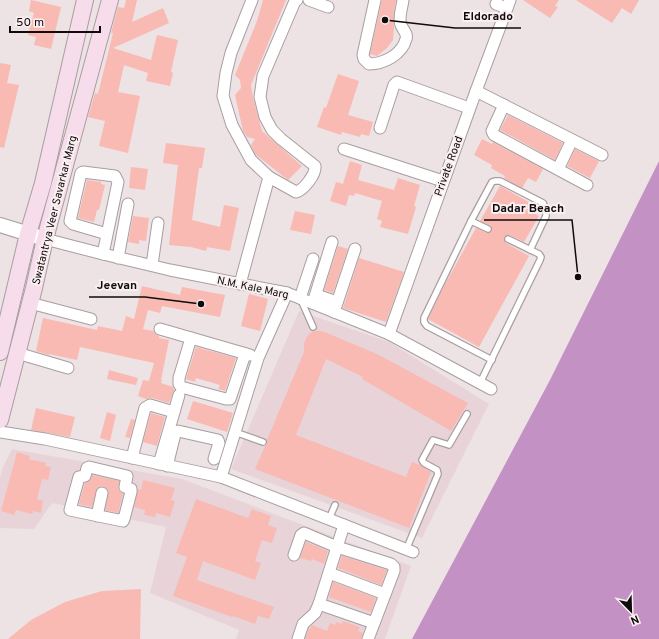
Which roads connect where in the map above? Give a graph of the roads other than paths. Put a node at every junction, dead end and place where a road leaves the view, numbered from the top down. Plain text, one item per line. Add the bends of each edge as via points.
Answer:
1 (85, 0) edge
2 (110, 0) edge
3 (252, 0) edge
4 (297, 0) edge
5 (310, 0) edge
6 (375, 0) edge
7 (403, 0) edge
8 (506, 3) edge
9 (328, 8) dead end
10 (476, 90) junction
11 (504, 105) junction
12 (469, 108) junction
13 (380, 128) dead end
14 (572, 140) junction
15 (344, 149) dead end
16 (602, 155) dead end
17 (558, 169) junction
18 (269, 177) junction
19 (443, 181) junction
20 (587, 185) dead end
21 (57, 195) junction
22 (75, 199) junction
23 (128, 204) dead end
24 (471, 221) junction
25 (158, 223) dead end
26 (0, 226) edge
27 (488, 229) dead end
28 (28, 234) junction
29 (107, 234) junction
30 (45, 239) junction
31 (508, 239) dead end
32 (332, 242) dead end
33 (355, 249) dead end
34 (530, 250) junction
35 (102, 254) junction
36 (118, 258) junction
37 (313, 259) dead end
38 (152, 265) junction
39 (240, 284) junction
40 (287, 293) junction
41 (300, 298) junction
42 (315, 299) junction
43 (30, 303) junction
44 (336, 307) junction
45 (91, 319) dead end
46 (313, 327) dead end
47 (160, 329) dead end
48 (389, 334) junction
49 (190, 338) junction
50 (0, 352) edge
51 (17, 353) junction
52 (245, 354) junction
53 (258, 358) junction
54 (492, 360) junction
55 (68, 368) dead end
56 (480, 383) junction
57 (491, 389) dead end
58 (179, 395) dead end
59 (174, 412) junction
60 (466, 414) dead end
61 (0, 420) edge
62 (0, 432) edge
63 (235, 432) junction
64 (263, 442) dead end
65 (112, 454) junction
66 (132, 458) junction
67 (214, 459) dead end
68 (163, 465) junction
69 (107, 471) junction
70 (221, 477) junction
71 (102, 493) dead end
72 (335, 504) dead end
73 (97, 516) junction
74 (329, 519) junction
75 (344, 526) junction
76 (337, 547) junction
77 (410, 551) joint
78 (294, 555) dead end
79 (329, 573) junction
80 (385, 594) junction
81 (319, 604) junction
82 (374, 623) junction
83 (298, 639) edge
84 (368, 639) edge

1 - 28 main road, Swatantrya Veer Savarkar Marg via 43,182
2 - 21 main road, Swatantrya Veer Savarkar Marg
3 - 18 street via 232,53 223,96 232,125 251,160
4 - 18 street via 263,76 260,96 265,117 272,130 315,166 315,170 304,188 296,192
5 - 9 street
6 - 7 street via 363,55 369,64 382,62 402,47 406,39 400,24
8 - 10 street, Private Road
10 - 11 street
10 - 12 street, Private Road
11 - 14 street
11 - 17 street via 492,131 494,135
12 - 13 street via 397,82
12 - 19 street, Private Road
14 - 16 street
14 - 17 street
15 - 19 street
17 - 20 street
18 - 39 street
19 - 48 street, Private Road
21 - 22 street
21 - 30 main road, Swatantrya Veer Savarkar Marg
22 - 29 street via 70,219 72,224
22 - 29 street via 81,172 117,178
23 - 36 street
24 - 27 lane
24 - 34 lane via 492,182 500,181 543,203 546,209 546,216
24 - 54 lane via 424,322 427,326
25 - 38 street
26 - 28 street, N.M. Kale Marg
28 - 30 street, N.M. Kale Marg
28 - 50 main road, Swatantrya Veer Savarkar Marg
29 - 35 street
30 - 35 street, N.M. Kale Marg
30 - 43 main road, Swatantrya Veer Savarkar Marg
31 - 34 lane
32 - 42 street
33 - 44 street
34 - 54 lane via 539,254 540,260
35 - 36 street, N.M. Kale Marg
36 - 38 street, N.M. Kale Marg
37 - 41 street
38 - 39 street, N.M. Kale Marg
39 - 40 street, N.M. Kale Marg
40 - 41 street, N.M. Kale Marg
40 - 53 street
41 - 42 street, N.M. Kale Marg
41 - 46 lane
42 - 44 street, N.M. Kale Marg
43 - 45 street
43 - 51 main road, Swatantrya Veer Savarkar Marg
44 - 48 street, N.M. Kale Marg
47 - 49 street
48 - 56 street, N.M. Kale Marg
49 - 52 street
49 - 52 street via 178,382 181,387 230,399
51 - 55 street
51 - 61 main road, Swatantrya Veer Savarkar Marg
52 - 53 street
53 - 63 street
54 - 56 lane
56 - 57 street, N.M. Kale Marg
58 - 59 street
59 - 66 street via 150,405 145,408
59 - 68 street
60 - 77 lane via 449,445 433,440 422,460 437,470 438,474
62 - 65 street
63 - 64 lane
63 - 70 street
65 - 66 street
65 - 69 street
66 - 68 street
67 - 68 street via 218,440 178,431
68 - 70 street
69 - 73 street via 88,467 85,476 79,477 70,507 72,511
69 - 73 street via 126,476 125,487 131,489 131,492 123,521
70 - 74 street
71 - 73 street
72 - 74 lane
74 - 75 street
75 - 76 street
75 - 77 street
76 - 78 street via 304,533
76 - 79 street
76 - 80 street via 393,566 394,571
79 - 80 street
79 - 81 street
80 - 82 street
81 - 82 street
81 - 83 street via 316,613 303,624
82 - 84 street

